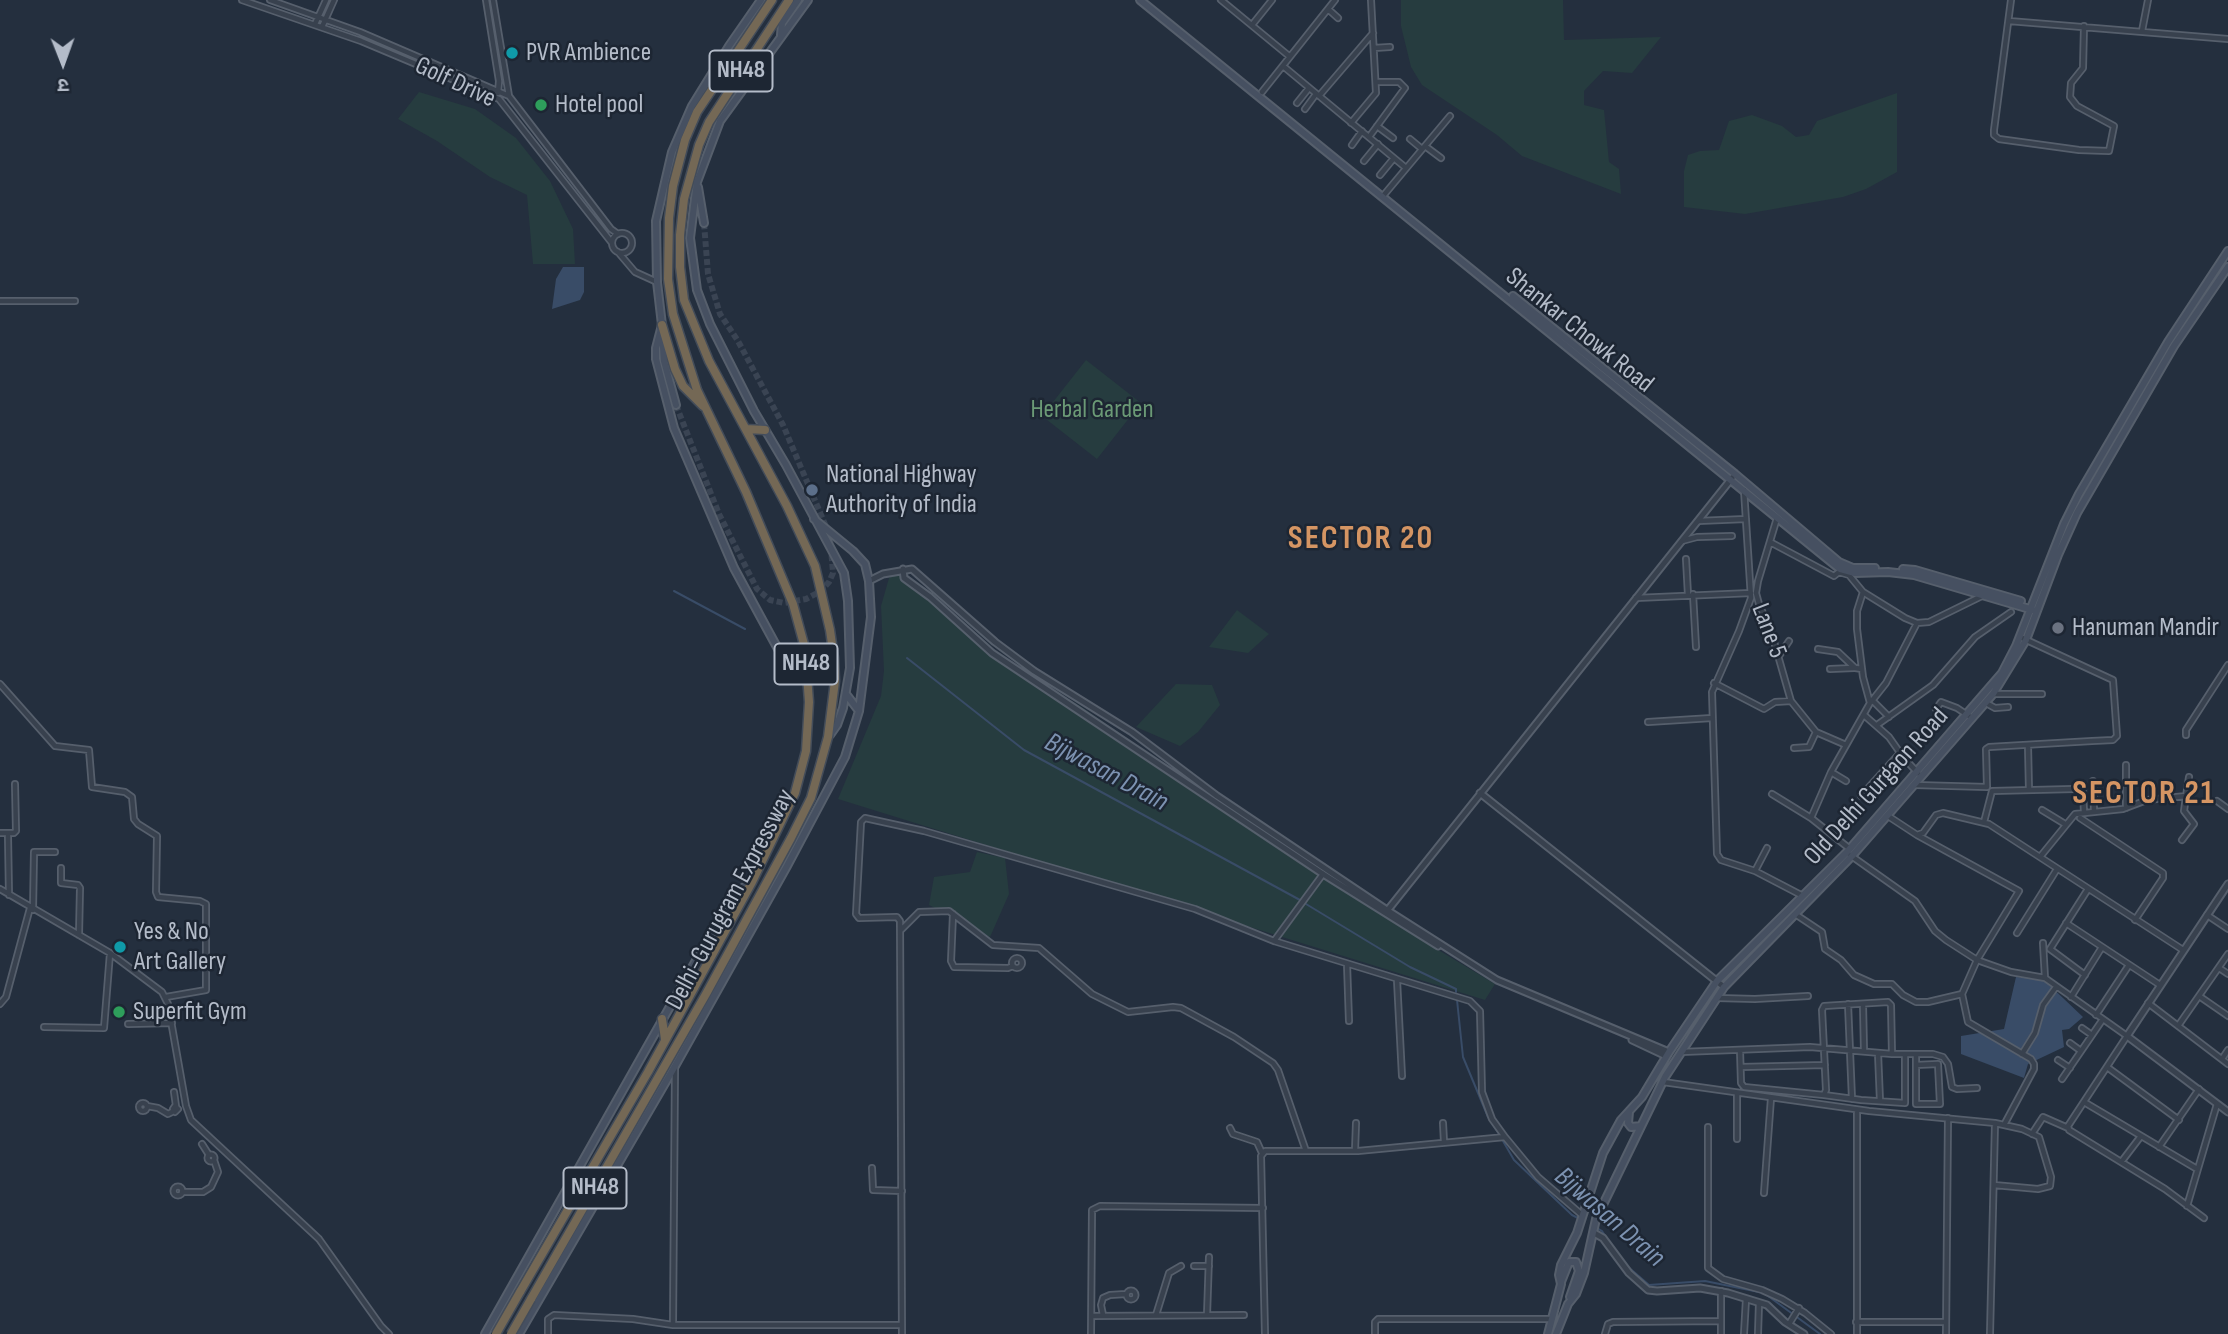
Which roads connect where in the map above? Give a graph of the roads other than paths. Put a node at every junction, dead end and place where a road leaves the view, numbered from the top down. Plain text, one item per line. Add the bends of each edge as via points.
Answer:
1 (242, 0) edge
2 (270, 0) edge
3 (326, 0) edge
4 (334, 0) edge
5 (486, 0) edge
6 (493, 0) edge
7 (761, 0) edge
8 (772, 0) edge
9 (789, 0) edge
10 (798, 0) edge
11 (808, 0) edge
12 (1140, 0) edge
13 (1147, 0) edge
14 (1221, 0) edge
15 (1272, 0) edge
16 (1335, 0) edge
17 (1371, 0) edge
18 (2011, 0) edge
19 (2148, 0) edge
20 (1328, 9) junction
21 (319, 15) junction
22 (326, 18) junction
23 (1338, 18) dead end
24 (2009, 21) junction
25 (315, 24) junction
26 (1252, 25) junction
27 (2084, 26) junction
28 (322, 27) junction
29 (1373, 32) junction
30 (2142, 32) junction
31 (780, 38) junction
32 (2228, 38) edge
33 (388, 43) junction
34 (1390, 47) dead end
35 (1374, 48) junction
36 (384, 51) junction
37 (1289, 56) junction
38 (1283, 66) junction
39 (1376, 82) junction
40 (1309, 88) junction
41 (498, 92) junction
42 (1262, 92) junction
43 (1318, 95) junction
44 (509, 96) junction
45 (499, 99) junction
46 (1297, 103) dead end
47 (1305, 109) dead end
48 (1450, 116) dead end
49 (1351, 123) junction
50 (1377, 126) junction
51 (1362, 131) junction
52 (1369, 137) junction
53 (1393, 138) dead end
54 (1432, 138) junction
55 (1410, 139) dead end
56 (1437, 142) dead end
57 (1378, 144) junction
58 (1352, 145) dead end
59 (1423, 147) junction
60 (1394, 158) junction
61 (1441, 158) dead end
62 (1364, 161) dead end
63 (1406, 168) junction
64 (1380, 175) dead end
65 (697, 182) junction
66 (1384, 195) junction
67 (704, 223) tunnel mouth
68 (618, 234) junction
69 (612, 243) junction
70 (2228, 251) edge
71 (617, 252) junction
72 (2228, 267) edge
73 (657, 282) junction
74 (0, 301) edge
75 (75, 301) dead end
76 (662, 326) junction
77 (676, 405) tunnel mouth
78 (705, 407) junction
79 (746, 429) junction
80 (765, 430) junction
81 (1733, 477) junction
82 (1744, 489) junction
83 (2074, 511) junction
84 (1777, 517) junction
85 (814, 519) junction
86 (1746, 519) junction
87 (1697, 522) junction
88 (1732, 536) dead end
89 (1682, 541) junction
90 (1770, 542) junction
91 (1686, 559) dead end
92 (903, 569) junction
93 (869, 581) junction
94 (1863, 592) junction
95 (1986, 592) junction
96 (1753, 593) junction
97 (1690, 595) junction
98 (1636, 598) junction
99 (2035, 608) junction
100 (2011, 612) dead end
101 (1917, 623) junction
102 (2023, 638) junction
103 (1789, 641) dead end
104 (1696, 647) dead end
105 (1818, 649) dead end
106 (1779, 656) junction
107 (2228, 664) edge
108 (1855, 668) junction
109 (1830, 669) dead end
110 (1862, 669) junction
111 (808, 681) junction
112 (1714, 683) junction
113 (0, 684) edge
114 (846, 694) junction
115 (1993, 694) junction
116 (2042, 694) dead end
117 (1791, 701) junction
118 (1871, 702) junction
119 (1986, 702) junction
120 (2008, 707) dead end
121 (1936, 709) dead end
122 (859, 711) junction
123 (1864, 715) junction
124 (1889, 716) junction
125 (1970, 716) junction
126 (1712, 718) junction
127 (1648, 722) dead end
128 (1877, 725) junction
129 (1816, 732) junction
130 (2186, 734) dead end
131 (828, 737) junction
132 (1846, 745) junction
133 (2028, 745) junction
134 (1794, 748) dead end
135 (1900, 753) junction
136 (2126, 765) dead end
137 (1831, 772) junction
138 (1920, 775) junction
139 (2189, 777) dead end
140 (1846, 781) dead end
141 (2093, 781) dead end
142 (15, 784) dead end
143 (1915, 785) junction
144 (2074, 789) dead end
145 (2029, 790) junction
146 (2083, 792) dead end
147 (1480, 793) junction
148 (1772, 794) dead end
149 (2187, 795) junction
150 (1861, 796) dead end
151 (2217, 801) dead end
152 (2126, 808) junction
153 (2228, 809) edge
154 (2042, 810) dead end
155 (2094, 811) junction
156 (2084, 812) junction
157 (1888, 816) junction
158 (1811, 818) junction
159 (2080, 818) dead end
160 (1984, 822) junction
161 (2065, 824) junction
162 (0, 833) edge
163 (1917, 835) junction
164 (8, 836) dead end
165 (2182, 840) dead end
166 (1767, 849) dead end
167 (55, 852) dead end
168 (1849, 853) junction
169 (2040, 857) junction
170 (61, 868) dead end
171 (2057, 869) junction
172 (1755, 872) junction
173 (1323, 874) junction
174 (752, 882) junction
175 (2228, 884) edge
176 (0, 889) edge
177 (2088, 889) junction
178 (9, 895) junction
179 (1806, 898) junction
180 (31, 909) junction
181 (1386, 912) junction
182 (953, 913) junction
183 (1795, 914) junction
184 (2207, 915) junction
185 (2135, 920) junction
186 (2066, 923) junction
187 (2228, 929) edge
188 (900, 932) junction
189 (2017, 933) dead end
190 (79, 935) junction
191 (1274, 941) junction
192 (2043, 943) dead end
193 (2102, 947) junction
194 (2183, 950) junction
195 (2050, 951) junction
196 (110, 953) junction
197 (2043, 953) junction
198 (2228, 954) edge
199 (1977, 960) junction
200 (1347, 964) junction
201 (2129, 965) junction
202 (1013, 966) dead end
203 (2219, 968) junction
204 (2228, 974) edge
205 (2085, 975) junction
206 (2045, 978) junction
207 (1397, 979) junction
208 (1717, 981) junction
209 (2160, 985) junction
210 (1724, 987) junction
211 (2056, 987) junction
212 (1962, 994) junction
213 (1808, 996) dead end
214 (2199, 996) junction
215 (166, 997) junction
216 (2071, 997) junction
217 (1716, 998) junction
218 (2148, 1003) junction
219 (0, 1004) edge
220 (1849, 1004) junction
221 (1863, 1004) junction
222 (2096, 1014) junction
223 (2228, 1016) edge
224 (662, 1019) junction
225 (2103, 1019) junction
226 (1349, 1021) dead end
227 (172, 1023) junction
228 (128, 1024) dead end
229 (2179, 1026) junction
230 (44, 1027) dead end
231 (2082, 1028) dead end
232 (2092, 1035) junction
233 (2127, 1036) junction
234 (665, 1039) junction
235 (2070, 1043) dead end
236 (1824, 1048) junction
237 (1740, 1050) junction
238 (1851, 1050) junction
239 (2228, 1050) edge
240 (1864, 1051) junction
241 (2081, 1051) junction
242 (1681, 1052) junction
243 (1878, 1053) junction
244 (1667, 1054) junction
245 (1892, 1054) junction
246 (1905, 1054) junction
247 (2022, 1054) junction
248 (1916, 1055) junction
249 (2222, 1059) junction
250 (2058, 1060) dead end
251 (2228, 1064) edge
252 (1825, 1065) junction
253 (1916, 1065) junction
254 (675, 1066) junction
255 (2107, 1067) junction
256 (1741, 1068) junction
257 (2070, 1068) junction
258 (1402, 1076) dead end
259 (2063, 1079) dead end
260 (1662, 1082) junction
261 (1976, 1088) dead end
262 (2199, 1089) junction
263 (174, 1092) dead end
264 (1737, 1093) junction
265 (1824, 1095) junction
266 (1771, 1098) junction
267 (1852, 1099) junction
268 (1880, 1101) junction
269 (2084, 1102) junction
270 (2217, 1104) junction
271 (147, 1106) dead end
272 (176, 1109) junction
273 (1630, 1110) junction
274 (1857, 1110) junction
275 (2228, 1112) edge
276 (188, 1113) junction
277 (1948, 1118) junction
278 (2179, 1119) junction
279 (1356, 1123) dead end
280 (1443, 1123) dead end
281 (1995, 1123) junction
282 (2004, 1125) junction
283 (1641, 1126) junction
284 (1708, 1127) dead end
285 (1230, 1128) dead end
286 (2068, 1128) junction
287 (2032, 1133) junction
288 (2141, 1136) junction
289 (1505, 1137) junction
290 (1737, 1139) dead end
291 (1444, 1142) junction
292 (202, 1144) dead end
293 (220, 1147) junction
294 (2159, 1147) junction
295 (1306, 1151) junction
296 (1355, 1151) junction
297 (1262, 1153) junction
298 (212, 1157) junction
299 (2122, 1161) junction
300 (872, 1168) dead end
301 (2197, 1169) junction
302 (1994, 1185) junction
303 (902, 1191) junction
304 (182, 1192) dead end
305 (1764, 1193) dead end
306 (2187, 1206) junction
307 (1263, 1208) junction
308 (1582, 1219) junction
309 (2203, 1219) dead end
310 (1594, 1230) junction
311 (1209, 1257) dead end
312 (1181, 1266) dead end
313 (1194, 1266) dead end
314 (1209, 1266) junction
315 (1561, 1284) junction
316 (1731, 1288) junction
317 (1721, 1291) junction
318 (1126, 1294) dead end
319 (1746, 1299) junction
320 (1759, 1303) junction
321 (1568, 1304) junction
322 (1798, 1310) junction
323 (1103, 1315) junction
324 (1156, 1315) junction
325 (1207, 1315) junction
326 (1244, 1315) dead end
327 (1092, 1316) junction
328 (493, 1319) junction
329 (1552, 1319) junction
330 (1720, 1321) junction
331 (1856, 1322) junction
332 (1946, 1322) junction
333 (1789, 1323) junction
334 (673, 1325) junction
335 (902, 1325) junction
336 (520, 1333) edge
337 (1801, 1333) edge
338 (389, 1334) edge
339 (485, 1334) edge
340 (496, 1334) edge
341 (511, 1334) edge
342 (548, 1334) edge
343 (902, 1334) edge
344 (1091, 1334) edge
345 (1265, 1334) edge
346 (1375, 1334) edge
347 (1548, 1334) edge
348 (1556, 1334) edge
349 (1605, 1334) edge
350 (1721, 1334) edge
351 (1744, 1334) edge
352 (1758, 1334) edge
353 (1831, 1334) edge
354 (1857, 1334) edge
355 (1946, 1334) edge
356 (1990, 1334) edge

1 - 25 street, Golf Drive
2 - 21 street, Golf Drive
3 - 21 street
4 - 22 street
5 - 41 street
6 - 44 street
7 - 73 main road via 701,92 677,139 656,221
8 - 78 highway, Delhi-Gurugram Expressway / NH48 via 697,112 673,186 668,278 673,314
9 - 79 highway, Delhi-Gurugram Expressway / NH48 via 709,122 684,199 680,235 684,300 709,361
10 - 31 main road via 782,23
11 - 31 main road
12 - 66 main road, Shankar Chowk Road
13 - 42 main road, Shankar Chowk Road
14 - 26 street
15 - 26 street
16 - 20 street
17 - 29 street
18 - 24 street
19 - 30 street
20 - 23 street
20 - 37 street
21 - 22 street, Golf Drive
21 - 25 street
22 - 28 street
22 - 33 street, Golf Drive
24 - 27 street
24 - 27 street via 1995,138 2106,152 2114,126 2071,99 2070,86 2083,68
25 - 28 street, Golf Drive
26 - 37 street
27 - 30 street
28 - 36 street, Golf Drive
29 - 35 street
29 - 43 street
30 - 32 street
31 - 65 main road via 720,121
33 - 36 street
33 - 41 street, Golf Drive
34 - 35 street
35 - 39 street
36 - 45 street, Golf Drive
37 - 38 street
38 - 40 street
38 - 42 street
39 - 49 street via 1375,96
39 - 50 street via 1399,82 1405,88
40 - 43 street
40 - 46 street
41 - 44 street, Golf Drive
41 - 45 street
42 - 66 main road, Shankar Chowk Road
43 - 47 street
43 - 49 street
44 - 68 street, Golf Drive
45 - 69 street, Golf Drive
48 - 54 street
49 - 51 street
50 - 52 street
50 - 53 street
51 - 52 street
51 - 58 street
52 - 57 street
54 - 56 street
54 - 59 street
55 - 59 street
57 - 60 street
57 - 62 street
59 - 61 street
59 - 63 street
60 - 63 street
60 - 64 street
63 - 66 street
65 - 67 main road
65 - 80 main road via 690,238 697,290
66 - 81 main road, Shankar Chowk Road
68 - 69 street
68 - 71 street via 627,235 631,243 626,252
69 - 71 street
70 - 83 main road, Old Delhi Gurgaon Road via 2168,342
71 - 73 street via 635,272
72 - 83 main road, Old Delhi Gurgaon Road via 2174,346
73 - 76 main road
74 - 75 street
76 - 77 main road via 662,348
76 - 78 highway via 683,386
76 - 111 main road via 656,359 674,428 740,578 778,649
78 - 111 highway, Delhi-Gurugram Expressway / NH48 via 793,604
79 - 80 highway
79 - 131 highway, Delhi-Gurugram Expressway / NH48 via 815,566 834,658
80 - 85 main road
81 - 82 main road, Shankar Chowk Road
81 - 87 street
81 - 95 main road, Shankar Chowk Road via 1846,566 1915,570
82 - 84 main road, Shankar Chowk Road
82 - 86 street, Lane 5
83 - 99 main road, Old Delhi Gurgaon Road
84 - 90 street
84 - 95 main road, Shankar Chowk Road via 1847,572 1914,575
85 - 93 main road via 853,551 864,564
85 - 114 main road via 844,573 850,625
86 - 87 street
86 - 96 street, Lane 5
87 - 89 street
88 - 89 street
89 - 98 street
90 - 94 street via 1834,576 1839,572 1849,575
90 - 96 street
91 - 97 street
92 - 93 street
92 - 173 street via 907,581 992,653
92 - 181 street via 912,569 1034,671 1132,732
93 - 122 main road via 870,624
94 - 101 street
94 - 110 street via 1856,619
95 - 99 main road, Shankar Chowk Road
95 - 101 street via 1929,622
96 - 97 street
96 - 106 street, Lane 5
96 - 112 street
97 - 98 street
97 - 104 street
98 - 147 street
99 - 102 main road, Old Delhi Gurgaon Road
100 - 124 street via 1975,637 1933,685
101 - 118 street
102 - 115 main road, Old Delhi Gurgaon Road
102 - 125 main road, Old Delhi Gurgaon Road
102 - 133 street via 2113,680 2117,734 2113,740
103 - 106 street
105 - 108 street via 1838,652
106 - 117 street, Lane 5
107 - 130 street
108 - 109 street
108 - 110 street
110 - 118 street
111 - 174 highway, Delhi-Gurugram Expressway / NH48 via 806,751 795,793
112 - 117 street via 1764,709 1774,702
112 - 126 street
113 - 215 street via 55,746 89,750 92,787 132,797 134,819 157,836 158,897 206,904 206,990
114 - 122 main road
114 - 131 main road via 837,725
115 - 116 street
115 - 119 main road, Old Delhi Gurgaon Road
117 - 129 street, Lane 5
118 - 123 street
118 - 124 street
119 - 120 street via 1996,708
119 - 125 main road, Old Delhi Gurgaon Road
121 - 125 street via 1941,702
122 - 254 main road via 845,757 828,791
123 - 128 street
123 - 132 street
124 - 128 street
125 - 138 main road, Old Delhi Gurgaon Road
126 - 127 street
126 - 172 street via 1717,854 1720,860
128 - 135 street
129 - 132 street, Lane 5
129 - 134 street via 1809,747
131 - 341 highway, Delhi-Gurugram Expressway / NH48, bridge via 811,798 791,838
132 - 137 street
133 - 143 street via 1986,748 1987,787
133 - 145 street
135 - 138 street
135 - 150 street
136 - 152 street
137 - 140 street
137 - 158 street
138 - 143 main road, Old Delhi Gurgaon Road
138 - 168 main road, Old Delhi Gurgaon Road
139 - 149 street
141 - 155 street
142 - 162 street via 16,831
143 - 157 main road, Old Delhi Gurgaon Road
144 - 145 street
145 - 160 street via 1992,791
146 - 156 street
147 - 181 street
147 - 208 street
148 - 158 street
149 - 152 street
149 - 165 street via 2184,811 2194,824
151 - 153 street
152 - 155 street
154 - 161 street
155 - 156 street
156 - 161 street via 2071,816
157 - 163 street
157 - 168 main road, Old Delhi Gurgaon Road
158 - 168 street
159 - 185 street via 2163,873
160 - 163 street via 1939,813
160 - 169 street
161 - 169 street
163 - 199 street via 2019,891
164 - 178 street
166 - 172 street
167 - 180 street via 34,852
168 - 179 main road, Old Delhi Gurgaon Road
168 - 199 street via 1915,901 1940,936
169 - 171 street
170 - 190 street via 61,883 80,888
171 - 177 street
171 - 189 street
172 - 179 street
173 - 181 street
173 - 191 street
174 - 224 main road via 733,895
174 - 234 highway, Delhi-Gurugram Expressway / NH48
175 - 184 street
176 - 178 street
177 - 185 street
177 - 186 street
178 - 180 street
179 - 183 main road, Old Delhi Gurgaon Road
179 - 208 main road, Old Delhi Gurgaon Road
180 - 190 street
180 - 219 street via 6,997
181 - 244 street via 1502,985
182 - 188 street via 919,912
182 - 202 street via 954,967
182 - 295 street via 993,945 1040,948 1087,991 1122,1010 1181,1008 1270,1061 1278,1070
183 - 210 main road, Old Delhi Gurgaon Road
183 - 212 street via 1822,932 1825,949 1854,975 1874,984 1892,984 1916,1002
184 - 187 street
184 - 194 street
185 - 194 street
186 - 193 street
186 - 195 street
188 - 191 street via 899,918 862,919 856,914 861,822 865,818 1195,909
188 - 303 street
190 - 196 street
191 - 200 street
192 - 197 street
193 - 201 street
193 - 205 street
194 - 209 street
195 - 197 street
195 - 205 street
196 - 215 street
196 - 230 street via 104,1028
197 - 206 street
198 - 203 street
199 - 206 street
199 - 212 street
200 - 207 street
200 - 226 street
201 - 209 street
201 - 222 street
203 - 204 street
203 - 214 street
205 - 216 street
206 - 211 street
207 - 258 street
207 - 289 street via 1477,1006 1482,1092
208 - 210 street
208 - 244 main road, Old Delhi Gurgaon Road
209 - 218 street
210 - 217 main road, Old Delhi Gurgaon Road
211 - 216 street
211 - 247 street
212 - 247 street via 1968,1022
213 - 217 street
214 - 223 street
214 - 229 street
215 - 227 street
216 - 222 street
217 - 242 main road, Old Delhi Gurgaon Road
218 - 229 street
218 - 233 street
220 - 221 street
220 - 236 street via 1822,1008
220 - 238 street
221 - 240 street
221 - 245 street via 1890,1003
222 - 225 street
224 - 234 highway
224 - 328 main road
225 - 232 street
225 - 233 street
227 - 228 street
227 - 276 street
229 - 249 street
231 - 232 street
232 - 241 street
233 - 255 street
233 - 262 street
234 - 340 highway, Delhi-Gurugram Expressway / NH48, bridge
235 - 241 street
236 - 237 street
236 - 238 street
236 - 252 street
237 - 242 street
237 - 256 street
238 - 240 street
238 - 267 street
239 - 249 street
240 - 243 street
241 - 257 street
242 - 260 main road, Old Delhi Gurgaon Road
243 - 245 street
243 - 268 street
244 - 273 main road, Old Delhi Gurgaon Road
245 - 246 street
246 - 248 street
246 - 268 street via 1905,1102
247 - 282 street via 2033,1061 2034,1069
248 - 253 street
248 - 261 street via 1943,1057 1954,1088
249 - 251 street
250 - 257 street
252 - 256 street
252 - 265 street
253 - 253 street via 1938,1064 1940,1104 1916,1104
254 - 334 street
254 - 336 main road
255 - 269 street
255 - 278 street
256 - 265 street via 1744,1087
257 - 259 street
260 - 264 street
260 - 283 main road, Old Delhi Gurgaon Road
262 - 270 street
262 - 278 street
263 - 272 street
264 - 266 street
264 - 290 street
265 - 267 street
266 - 274 street
266 - 305 street
267 - 268 street
269 - 286 street
269 - 288 street
270 - 275 street
270 - 301 street
271 - 272 street via 168,1114
272 - 276 street
273 - 283 main road via 1631,1127
273 - 308 main road, Old Delhi Gurgaon Road via 1603,1153
274 - 277 street
274 - 331 street
276 - 293 street
277 - 281 street
277 - 332 street
278 - 294 street
279 - 296 street
280 - 291 street
281 - 282 street
281 - 302 street
282 - 287 street
283 - 310 main road, Old Delhi Gurgaon Road
284 - 316 street via 1706,1264
285 - 297 street via 1233,1134 1256,1142
286 - 287 street via 2043,1117
286 - 299 street
287 - 302 street via 2041,1140 2052,1184 2043,1189
288 - 294 street
288 - 299 street
289 - 291 street
289 - 308 street
291 - 296 street
292 - 298 street
293 - 298 street
293 - 338 street via 319,1239
294 - 301 street
295 - 296 street
295 - 297 street
297 - 307 street
298 - 304 street via 218,1172 211,1187 203,1192
299 - 306 street
300 - 303 street via 873,1190
301 - 306 street
302 - 356 street
303 - 335 street
306 - 309 street
307 - 327 street via 1096,1207 1091,1213
307 - 345 street
308 - 315 main road, Old Delhi Gurgaon Road via 1561,1265
310 - 317 street via 1648,1290
310 - 321 main road, Old Delhi Gurgaon Road via 1584,1273
311 - 314 street
312 - 324 street via 1169,1273
313 - 314 street
314 - 325 street
315 - 321 main road via 1569,1262 1576,1262 1580,1271
315 - 329 main road, Old Delhi Gurgaon Road
316 - 317 street
316 - 319 street
316 - 322 street via 1767,1292
317 - 330 street
318 - 323 street via 1103,1298
319 - 320 street
319 - 351 street
320 - 333 street
320 - 352 street
321 - 348 main road, Old Delhi Gurgaon Road
322 - 333 street
322 - 353 street
323 - 324 street
323 - 327 street
324 - 325 street
325 - 326 street
327 - 344 street
328 - 336 main road via 508,1331
328 - 339 main road
329 - 346 street via 1378,1319
329 - 347 main road, Old Delhi Gurgaon Road
330 - 349 street via 1613,1322
330 - 350 street
331 - 332 street
331 - 354 street
332 - 355 street
333 - 337 street
334 - 335 street
334 - 342 street via 554,1315 548,1319
335 - 343 street

